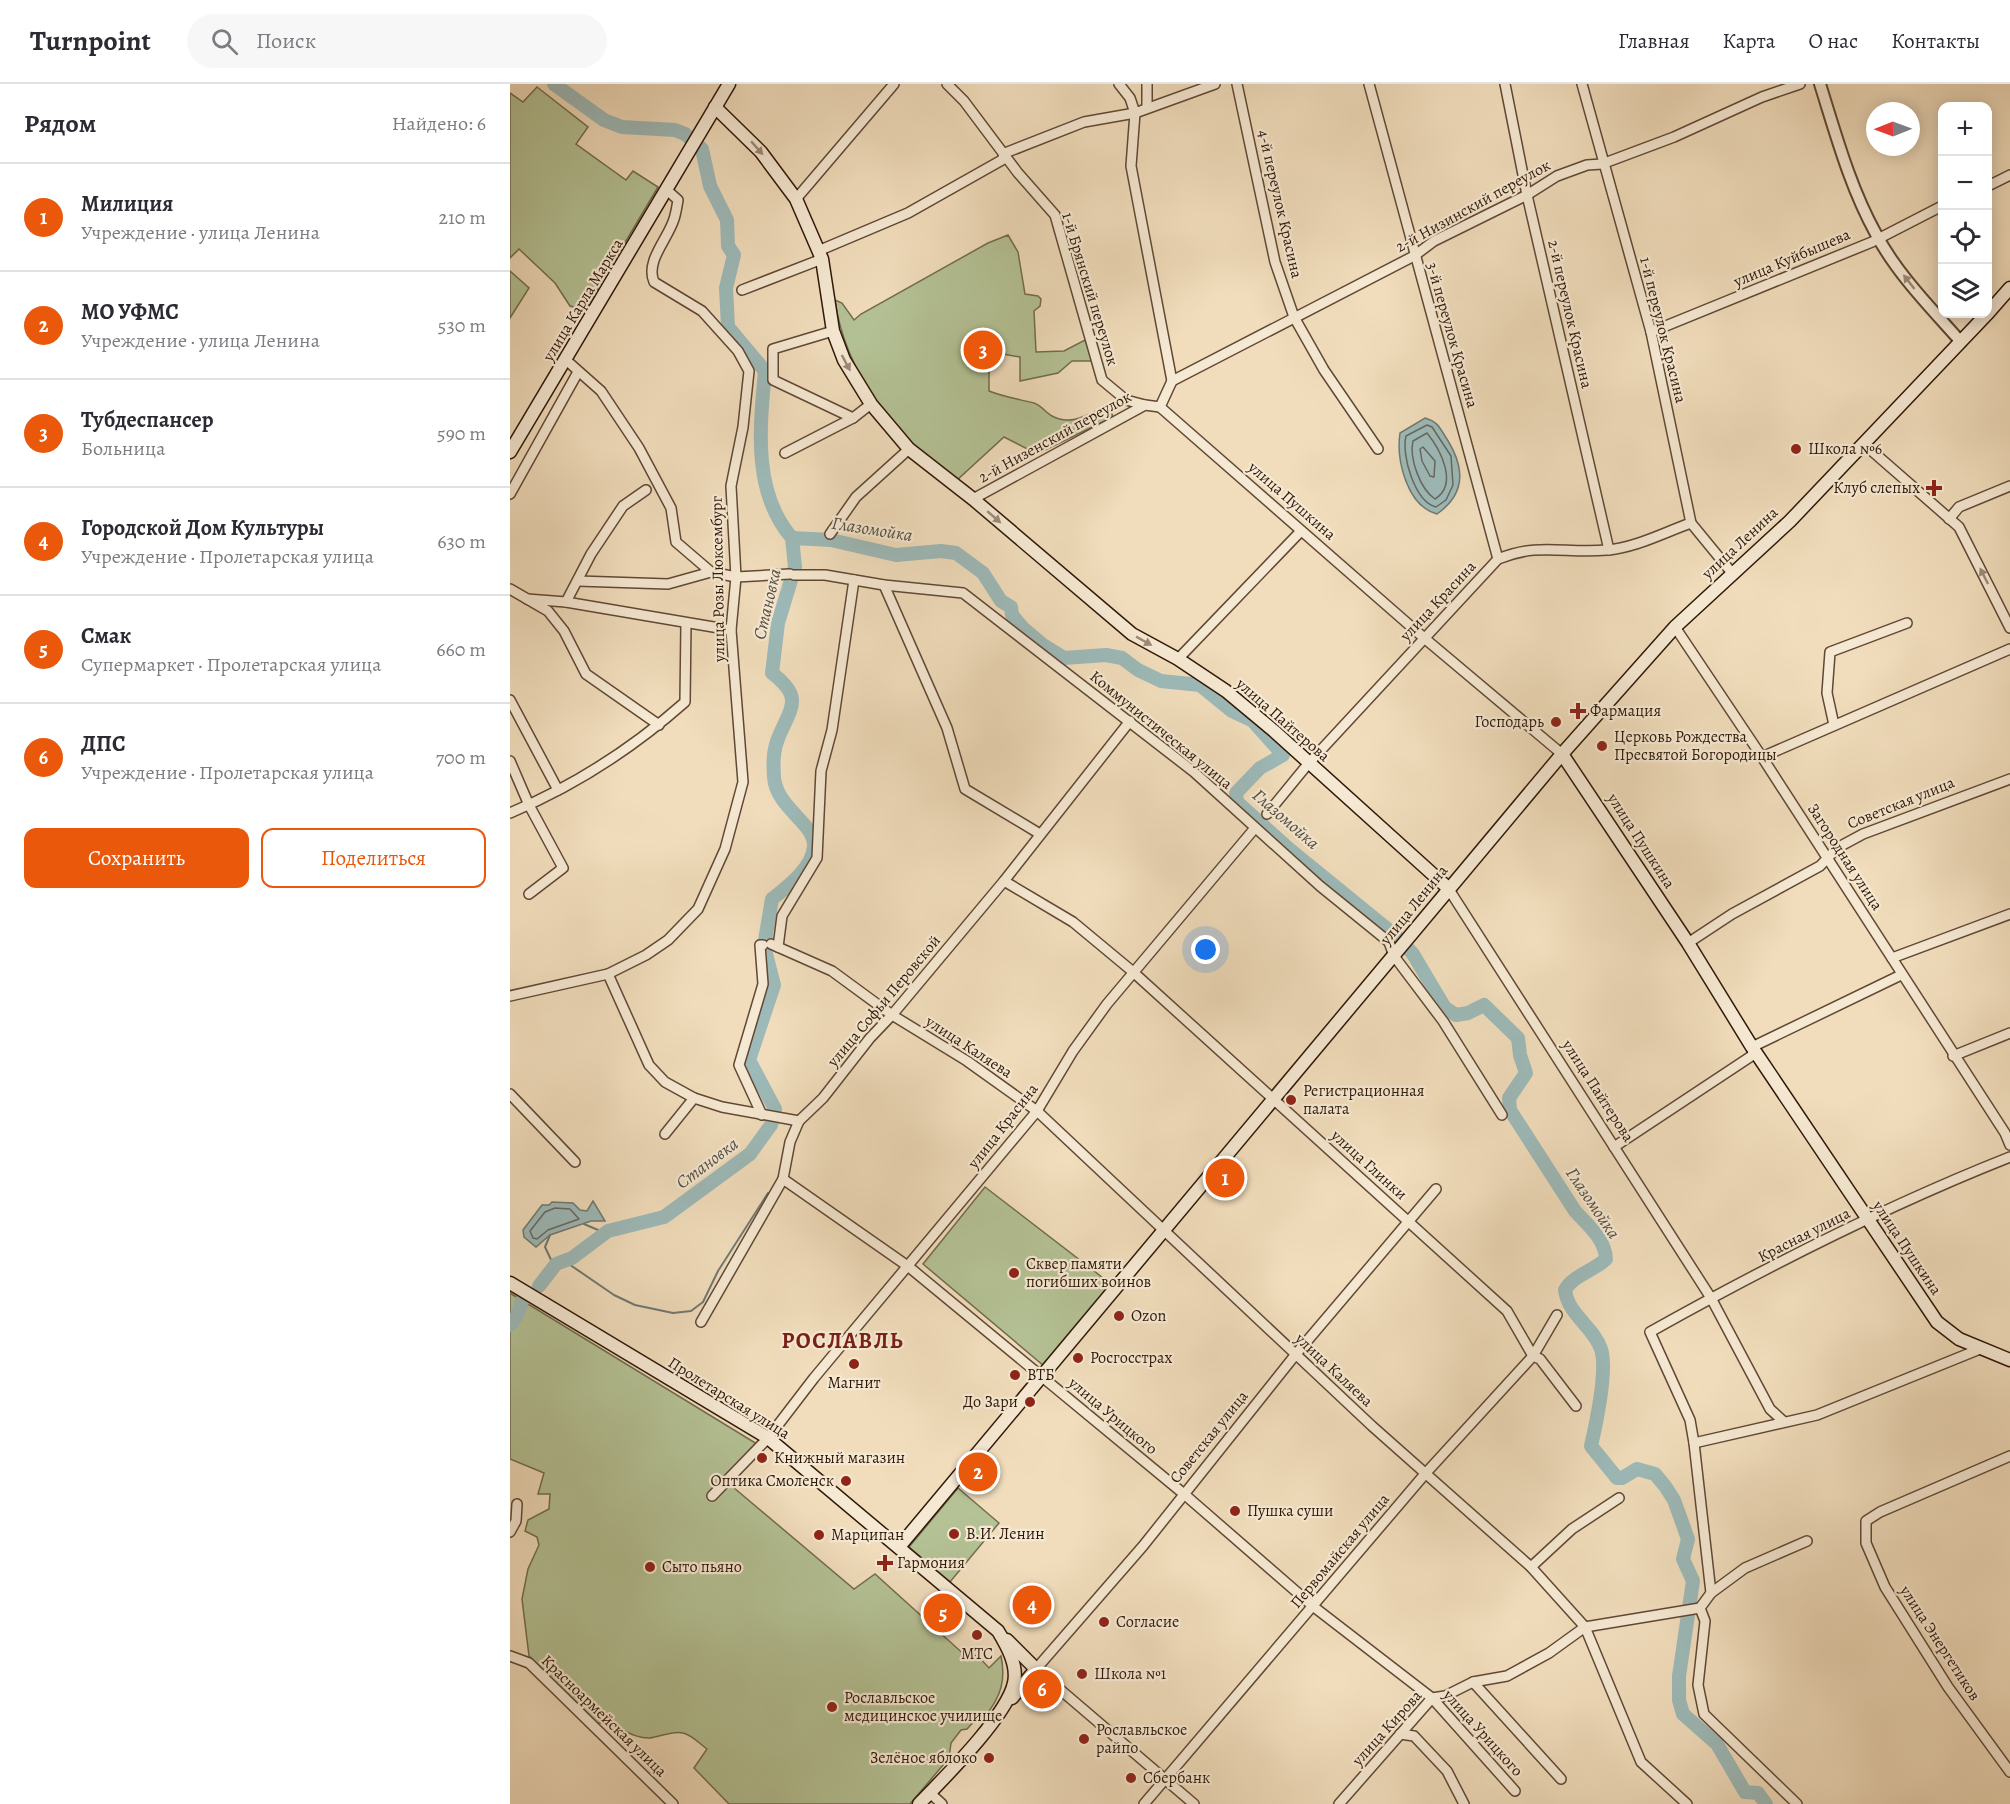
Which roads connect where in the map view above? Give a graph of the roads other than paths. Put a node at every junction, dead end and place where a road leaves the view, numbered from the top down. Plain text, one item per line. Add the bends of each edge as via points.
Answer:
1 (729, 84) edge
2 (894, 84) edge
3 (947, 84) edge
4 (1119, 84) edge
5 (1147, 84) edge
6 (1215, 84) edge
7 (1237, 84) edge
8 (1369, 84) edge
9 (1505, 84) edge
10 (1582, 84) edge
11 (1800, 84) edge
12 (1820, 84) edge
13 (715, 107) junction
14 (1147, 108) junction
15 (1135, 113) junction
16 (1005, 153) junction
17 (1602, 164) junction
18 (2010, 175) edge
19 (1992, 184) edge
20 (668, 191) junction
21 (1527, 195) junction
22 (796, 199) junction
23 (1938, 208) edge
24 (1877, 237) junction
25 (820, 255) junction
26 (1414, 256) junction
27 (2010, 288) edge
28 (742, 290) dead end
29 (1992, 308) edge
30 (1294, 317) junction
31 (1983, 318) edge
32 (833, 331) junction
33 (1651, 332) junction
34 (1961, 342) junction
35 (566, 360) junction
36 (578, 372) junction
37 (1172, 381) junction
38 (871, 404) junction
39 (1145, 405) junction
40 (1160, 407) junction
41 (853, 418) junction
42 (1864, 444) junction
43 (909, 449) junction
44 (1378, 449) dead end
45 (510, 452) edge
46 (785, 453) dead end
47 (2010, 486) edge
48 (646, 490) dead end
49 (510, 494) edge
50 (973, 499) junction
51 (1949, 519) junction
52 (1691, 523) junction
53 (1301, 531) junction
54 (830, 534) dead end
55 (1609, 550) junction
56 (1498, 559) junction
57 (711, 572) junction
58 (1732, 573) junction
59 (736, 577) junction
60 (854, 580) junction
61 (578, 581) junction
62 (884, 585) junction
63 (510, 589) edge
64 (527, 599) junction
65 (566, 602) junction
66 (686, 623) junction
67 (1907, 623) dead end
68 (1675, 627) junction
69 (2010, 628) edge
70 (731, 630) junction
71 (1423, 637) junction
72 (2010, 649) edge
73 (1178, 659) junction
74 (510, 700) edge
75 (1130, 721) junction
76 (659, 725) junction
77 (1834, 725) junction
78 (1562, 754) junction
79 (1762, 757) junction
80 (510, 761) edge
81 (1308, 764) junction
82 (2010, 779) edge
83 (558, 790) junction
84 (529, 805) junction
85 (510, 813) edge
86 (1267, 814) dead end
87 (1255, 828) junction
88 (1040, 834) junction
89 (1828, 858) junction
90 (1004, 881) junction
91 (1448, 888) junction
92 (529, 894) dead end
93 (2010, 914) edge
94 (1688, 943) junction
95 (771, 945) junction
96 (1394, 956) junction
97 (1892, 958) junction
98 (1132, 971) junction
99 (608, 974) junction
100 (1901, 975) junction
101 (510, 996) edge
102 (892, 1015) junction
103 (2010, 1033) edge
104 (1752, 1047) junction
105 (1953, 1056) junction
106 (510, 1094) edge
107 (1272, 1097) junction
108 (694, 1098) junction
109 (1037, 1111) junction
110 (762, 1115) junction
111 (1502, 1115) dead end
112 (799, 1121) junction
113 (665, 1134) dead end
114 (2010, 1145) edge
115 (1614, 1146) junction
116 (2010, 1157) edge
117 (575, 1162) dead end
118 (783, 1179) junction
119 (1436, 1189) dead end
120 (1867, 1220) junction
121 (1407, 1221) junction
122 (1164, 1228) junction
123 (909, 1267) junction
124 (510, 1283) edge
125 (1711, 1298) junction
126 (1557, 1315) dead end
127 (701, 1322) dead end
128 (1980, 1349) junction
129 (1296, 1354) junction
130 (1533, 1356) junction
131 (2010, 1360) edge
132 (1043, 1377) junction
133 (1576, 1406) dead end
134 (1783, 1421) junction
135 (768, 1438) junction
136 (1694, 1443) junction
137 (2010, 1456) edge
138 (1425, 1474) junction
139 (1185, 1494) junction
140 (712, 1496) dead end
141 (1619, 1498) dead end
142 (517, 1504) dead end
143 (510, 1532) edge
144 (1807, 1541) dead end
145 (899, 1547) junction
146 (1531, 1567) junction
147 (1711, 1593) junction
148 (1314, 1606) junction
149 (1700, 1608) junction
150 (1585, 1627) junction
151 (998, 1631) junction
152 (510, 1656) edge
153 (1036, 1670) junction
154 (1015, 1682) joint
155 (1473, 1682) junction
156 (1432, 1698) junction
157 (1006, 1706) junction
158 (1400, 1734) junction
159 (2010, 1772) edge
160 (1165, 1778) junction
161 (1561, 1779) dead end
162 (1515, 1791) dead end
163 (930, 1793) junction
164 (673, 1804) edge
165 (919, 1804) edge
166 (942, 1804) edge
167 (1144, 1804) edge
168 (1194, 1804) edge
169 (1339, 1804) edge
170 (1464, 1804) edge
171 (1687, 1804) edge
172 (1797, 1804) edge

1 - 13 main road
2 - 22 street
3 - 16 street, 1-й Брянский переулок
4 - 15 street
5 - 14 street
6 - 14 street
7 - 30 street, 4-й переулок Красина via 1275,262
8 - 26 street, 3-й переулок Красина
9 - 21 street, 2-й переулок Красина
10 - 17 street, 1-й переулок Красина
11 - 17 street, 2-й Низинский переулок
12 - 24 street via 1839,148
13 - 20 main road, улица Карла Маркса
13 -> 22 main road, улица Пайтерова via 761,152
14 - 15 street
15 - 16 street via 1084,122
15 - 37 street via 1131,166
16 - 25 street via 1002,160 908,213
16 - 39 street, 1-й Брянский переулок via 1056,214 1102,380 1126,400
17 - 21 street, 2-й Низинский переулок via 1557,176
17 - 33 street, 1-й переулок Красина
18 - 19 street
20 - 35 main road, улица Карла Маркса
20 - 59 street, улица Розы Люксембург via 678,200 674,220 652,266 654,282 702,311 738,351 749,371 731,486
21 - 26 street, 2-й Низинский переулок via 1434,241
21 - 55 street, 2-й переулок Красина
22 - 25 main road, улица Пайтерова
23 - 24 street, улица Куйбышева
24 - 33 street, улица Куйбышева
34 -> 24 street via 1907,281
25 - 28 street
25 - 32 main road, улица Пайтерова
26 - 30 street, 2-й Низинский переулок
26 - 56 street, 3-й переулок Красина
27 - 29 main road, улица Ленина
30 - 37 street, 2-й Низинский переулок
30 - 44 street, 4-й переулок Красина via 1324,370
31 - 34 main road, улица Ленина
32 -> 38 main road, улица Пайтерова via 844,360
32 - 41 street via 773,348 773,380
33 - 52 street, 1-й переулок Красина
34 - 42 main road, улица Ленина
35 - 36 street, Коммунистическая улица
35 - 45 main road, улица Карла Маркса
36 - 49 street, улица Карла Маркса
36 - 57 street, Коммунистическая улица via 601,391 658,480 671,508 676,542
37 - 40 street
38 - 41 street
38 - 43 main road, улица Пайтерова
39 - 40 street, 2-й Низенский переулок
39 - 50 street, 2-й Низенский переулок
40 - 53 street, улица Пушкина
41 - 46 street
42 - 51 street
42 - 58 main road, улица Ленина via 1790,521
43 - 50 main road, улица Пайтерова
43 - 54 street via 856,497
47 - 51 street via 1959,507
48 - 61 street via 623,506
50 -> 73 main road, улица Пайтерова via 1132,634
69 -> 51 street via 1959,527
52 - 55 street, улица Красина
52 - 58 street, 1-й переулок Красина
53 - 71 street, улица Пушкина
53 - 73 street
55 - 56 street, улица Красина via 1519,550
56 - 71 street, улица Красина
57 - 59 street, Коммунистическая улица
57 - 61 street, Коммунистическая улица via 668,584
58 - 68 main road, улица Ленина
59 - 60 street, Коммунистическая улица via 825,575
59 - 70 street, улица Розы Люксембург
60 - 62 street, Коммунистическая улица
60 - 95 street via 832,730 820,771 817,858 782,916
61 - 65 street
62 - 75 street, Коммунистическая улица via 963,593
62 - 88 street via 947,728 964,789
63 - 64 street
64 - 65 street
64 - 76 street via 548,611 564,631 586,674
65 - 66 street
66 - 70 street
66 - 76 street via 685,702
67 - 77 street via 1830,652 1827,693
68 - 78 main road, улица Ленина
68 - 79 street, Загородная улица
70 - 99 street, улица Розы Люксембург via 743,782 725,849 698,909 668,940
71 - 78 street, улица Пушкина
71 - 81 street, улица Красина
72 - 77 street
73 - 81 main road, улица Пайтерова via 1226,691
74 - 83 street
75 - 87 street, Коммунистическая улица
75 - 88 street, улица Софьи Перовской
76 - 83 street
77 - 79 street
78 - 91 main road, улица Ленина
78 - 94 main road, улица Пушкина
79 - 89 street, Загородная улица
80 - 84 street
81 - 86 street, улица Красина
81 - 91 main road, улица Пайтерова
82 - 89 street, Советская улица via 1863,834 1837,848
83 - 84 street
84 - 85 street
84 - 92 street via 563,868
87 - 96 street, Коммунистическая улица via 1389,942
87 - 98 street, улица Красина
88 - 90 street, улица Софьи Перовской
89 - 94 street, Советская улица
89 - 97 street, Загородная улица
90 - 98 street, улица Глинки via 1073,922
90 - 102 street, улица Софьи Перовской
91 - 96 main road, улица Ленина
91 - 115 street, улица Пайтерова
93 - 97 street
94 - 104 main road, улица Пушкина
95 - 102 street, улица Каляева via 832,971
95 - 110 street via 760,945 763,984 739,1065
96 - 107 main road, улица Ленина
96 - 111 street, Коммунистическая улица via 1443,1020
97 - 100 street, Загородная улица
98 - 107 street, улица Глинки
98 - 109 street, улица Красина via 1073,1051
99 - 101 street, улица Розы Люксембург
99 - 108 street via 649,1065 665,1082
100 - 104 street
100 - 105 street, Загородная улица
102 - 109 street, улица Каляева via 967,1061
102 - 112 street, улица Софьи Перовской
103 - 105 street
104 - 115 street via 1753,1055
104 - 120 main road, улица Пушкина
105 - 114 street, Загородная улица
106 - 117 street
107 - 121 street, улица Глинки
107 - 122 main road, улица Ленина
108 - 110 street
108 - 113 street
109 - 122 street, улица Каляева
109 - 123 street, улица Красина
110 - 112 street
112 - 118 street, улица Софьи Перовской via 790,1142
115 - 125 street, улица Пайтерова
116 - 120 street, Красная улица via 1923,1191
118 - 123 street, улица Урицкого
118 - 127 street, улица Софьи Перовской
119 - 121 street, Советская улица
120 - 125 street, Красная улица
120 - 128 main road, улица Пушкина via 1937,1322
121 - 129 street, Советская улица
121 - 130 street, улица Глинки via 1507,1311
122 - 129 street, улица Каляева
122 - 132 main road, улица Ленина
123 - 132 street, улица Урицкого
123 - 135 street, улица Красина
124 - 135 main road, Пролетарская улица
125 - 134 street, улица Пайтерова via 1770,1409
125 - 136 street via 1650,1332 1690,1420
126 - 130 street, Первомайская улица
128 - 131 main road, улица Пушкина
128 - 134 street via 1817,1415
129 - 138 street, улица Каляева
129 - 139 street, Советская улица
130 - 133 street, улица Глинки via 1540,1359
130 - 138 street, Первомайская улица
132 - 139 street, улица Урицкого
132 - 145 main road, улица Ленина
134 - 136 street
135 - 140 street, улица Красина
135 - 145 main road, Пролетарская улица
136 - 147 street
137 - 159 street, улица Энергетиков via 1866,1521 1866,1543 1886,1587 1948,1687
138 - 146 street, улица Каляева
138 - 148 street, Первомайская улица
139 - 148 street, улица Урицкого
139 - 153 street, Советская улица
141 - 146 street via 1572,1530
142 - 143 street via 516,1521
144 - 147 street via 1745,1568
145 - 151 main road, Пролетарская улица
146 - 150 street, улица Каляева
147 - 149 street
148 - 156 street, улица Урицкого
148 - 160 street, Первомайская улица
149 - 150 street, улица Кирова
149 - 172 street via 1705,1621 1698,1685 1704,1714
150 - 155 street, улица Кирова via 1507,1676
150 - 171 street, улица Каляева via 1641,1762
151 - 153 main road, Пролетарская улица
151 - 154 main road, Пролетарская улица via 1008,1646
152 - 164 street, Красноармейская улица via 529,1663
153 - 157 main road, Советская улица
153 - 160 street, Пролетарская улица
154 - 157 main road, Советская улица
155 - 156 street, улица Кирова
155 - 161 street
156 - 158 street, улица Кирова
156 - 162 street, улица Урицкого
157 - 163 main road, Советская улица
158 - 169 street, улица Кирова
158 - 170 street via 1414,1736 1448,1771
160 - 167 street, Первомайская улица
160 - 168 street, Пролетарская улица
163 - 165 main road, Советская улица
163 - 166 street

